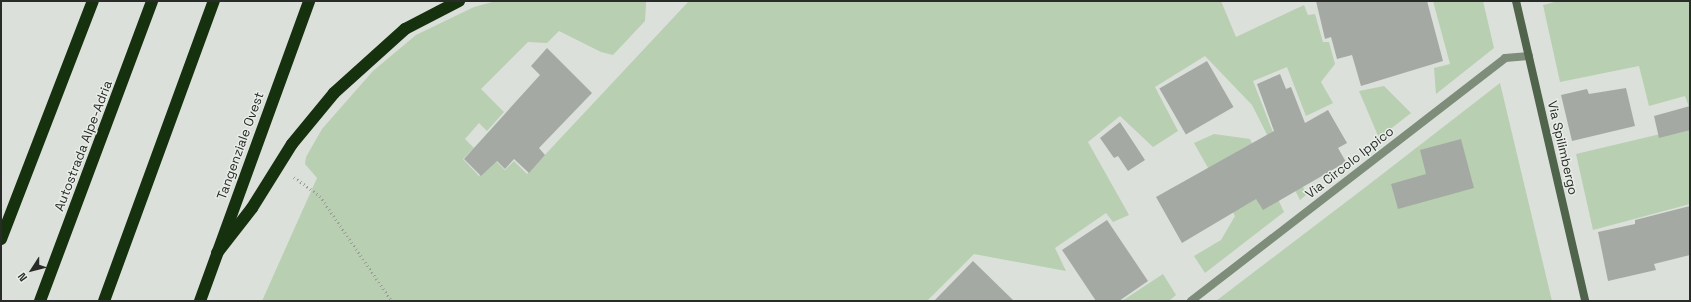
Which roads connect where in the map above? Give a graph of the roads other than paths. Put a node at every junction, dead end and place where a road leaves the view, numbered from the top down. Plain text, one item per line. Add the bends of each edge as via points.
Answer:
1 (93, 1) edge
2 (152, 1) edge
3 (214, 1) edge
4 (309, 1) edge
5 (460, 1) edge
6 (1516, 1) edge
7 (1529, 56) junction
8 (1, 239) edge
9 (217, 253) junction
10 (40, 301) edge
11 (104, 301) edge
12 (200, 301) edge
13 (1191, 301) edge
14 (1585, 301) edge

1 - 8 highway
2 - 10 highway, Autostrada Alpe-Adria
3 - 11 highway
4 - 9 highway, Tangenziale Ovest
5 - 9 highway via 405,29 363,66 309,122 252,208
6 - 7 main road, Via Spilimbergo
7 - 13 street, Via Circolo Ippico via 1506,58
7 - 14 main road, Via Spilimbergo
9 - 12 highway, Tangenziale Ovest

